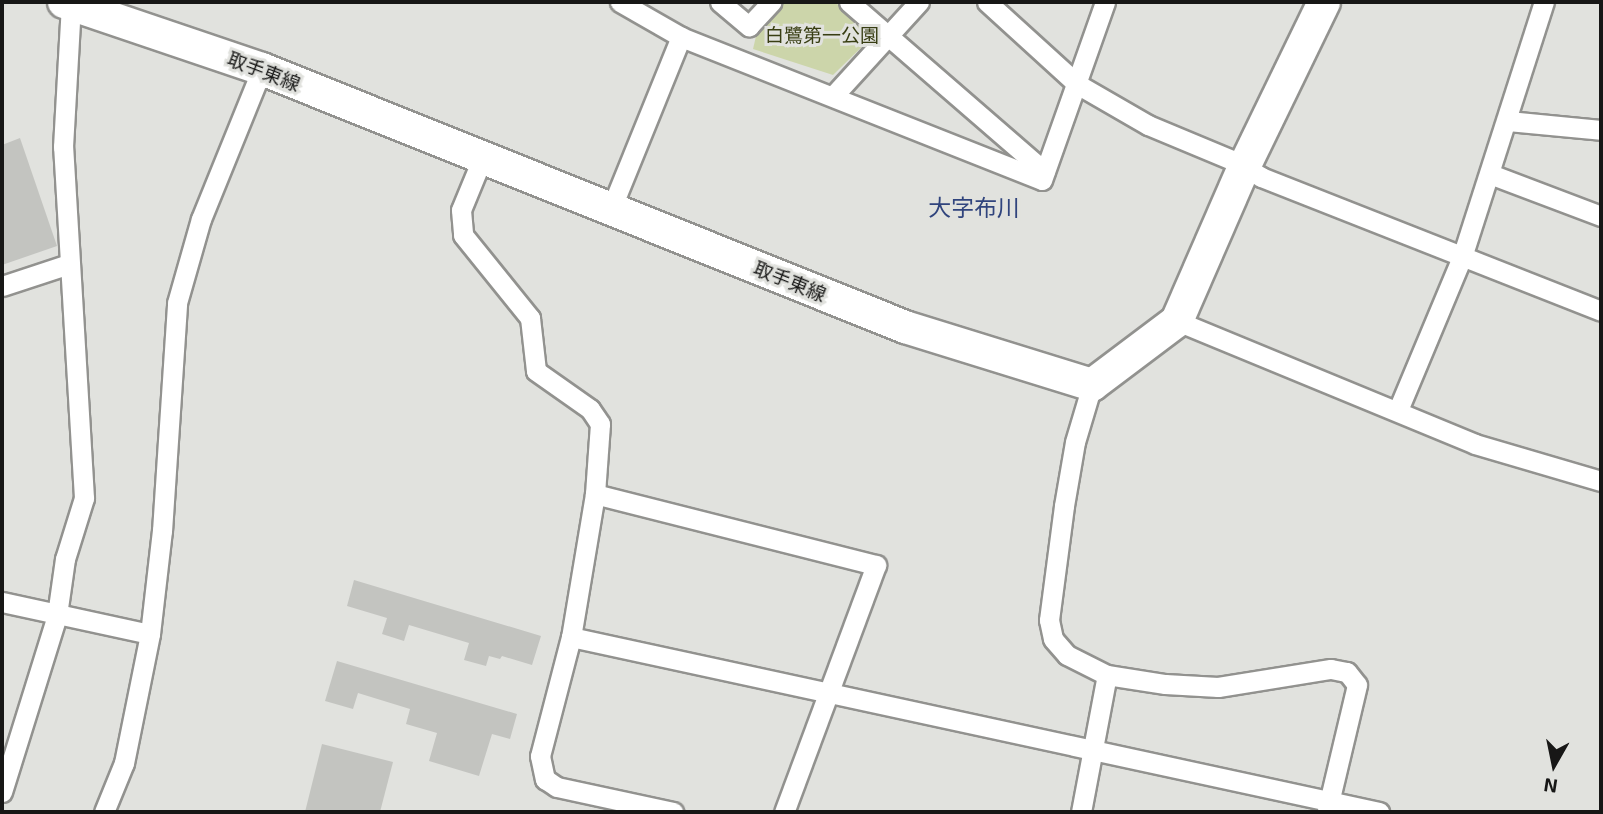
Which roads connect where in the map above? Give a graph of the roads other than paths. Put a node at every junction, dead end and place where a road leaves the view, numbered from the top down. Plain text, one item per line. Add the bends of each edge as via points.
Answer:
1 (620, 2) edge
2 (720, 2) edge
3 (771, 2) edge
4 (849, 2) edge
5 (919, 2) edge
6 (987, 2) edge
7 (1105, 2) edge
8 (1324, 2) edge
9 (1544, 2) edge
10 (68, 3) edge
11 (681, 37) junction
12 (887, 37) junction
13 (262, 69) junction
14 (1077, 84) junction
15 (834, 95) junction
16 (1507, 121) junction
17 (1601, 130) edge
18 (482, 159) junction
19 (1244, 167) junction
20 (1045, 172) junction
21 (1490, 174) junction
22 (611, 209) junction
23 (1601, 216) edge
24 (1462, 257) junction
25 (69, 264) junction
26 (2, 286) edge
27 (1601, 311) edge
28 (1177, 321) junction
29 (1092, 385) junction
30 (1398, 410) junction
31 (1601, 481) edge
32 (595, 494) junction
33 (2, 602) edge
34 (57, 615) junction
35 (150, 634) junction
36 (571, 637) junction
37 (1107, 675) junction
38 (829, 693) junction
39 (1093, 750) junction
40 (2, 792) edge
41 (1328, 807) edge
42 (104, 812) edge
43 (673, 812) edge
44 (784, 812) edge
45 (1081, 812) edge
46 (1379, 812) edge

1 - 11 street
2 - 3 street via 749,26
4 - 12 street
5 - 12 street
6 - 14 street
7 - 14 street
8 - 19 main road
9 - 16 street
10 - 13 main road, 取手東線
10 - 25 street via 63,146
11 - 15 street
11 - 22 street
12 - 15 street
12 - 20 street
13 - 18 main road, 取手東線
13 - 35 street via 201,219 177,303 162,531
14 - 19 street via 1147,125
14 - 20 street
15 - 20 street via 1042,180
16 - 17 street
16 - 21 street
18 - 22 main road, 取手東線
18 - 32 street via 461,210 463,235 530,318 536,371 590,409 600,424
19 - 24 street
19 - 28 main road
21 - 23 street
21 - 24 street
22 - 29 main road, 取手東線 via 905,327
24 - 27 street
24 - 30 street
25 - 26 street
25 - 34 street via 84,498 65,559
28 - 29 main road
28 - 30 street
29 - 37 street via 1075,442 1049,620 1053,639 1067,655
30 - 31 street via 1475,444
32 - 36 street
32 - 38 street via 876,565
33 - 34 street
34 - 35 street
34 - 40 street
35 - 42 street via 124,763
36 - 38 street
36 - 43 street via 540,756 545,779 557,787
37 - 39 street
37 - 41 street via 1218,687 1331,669 1347,672 1357,685
38 - 39 street
38 - 44 street
39 - 41 street
39 - 45 street
41 - 46 street

